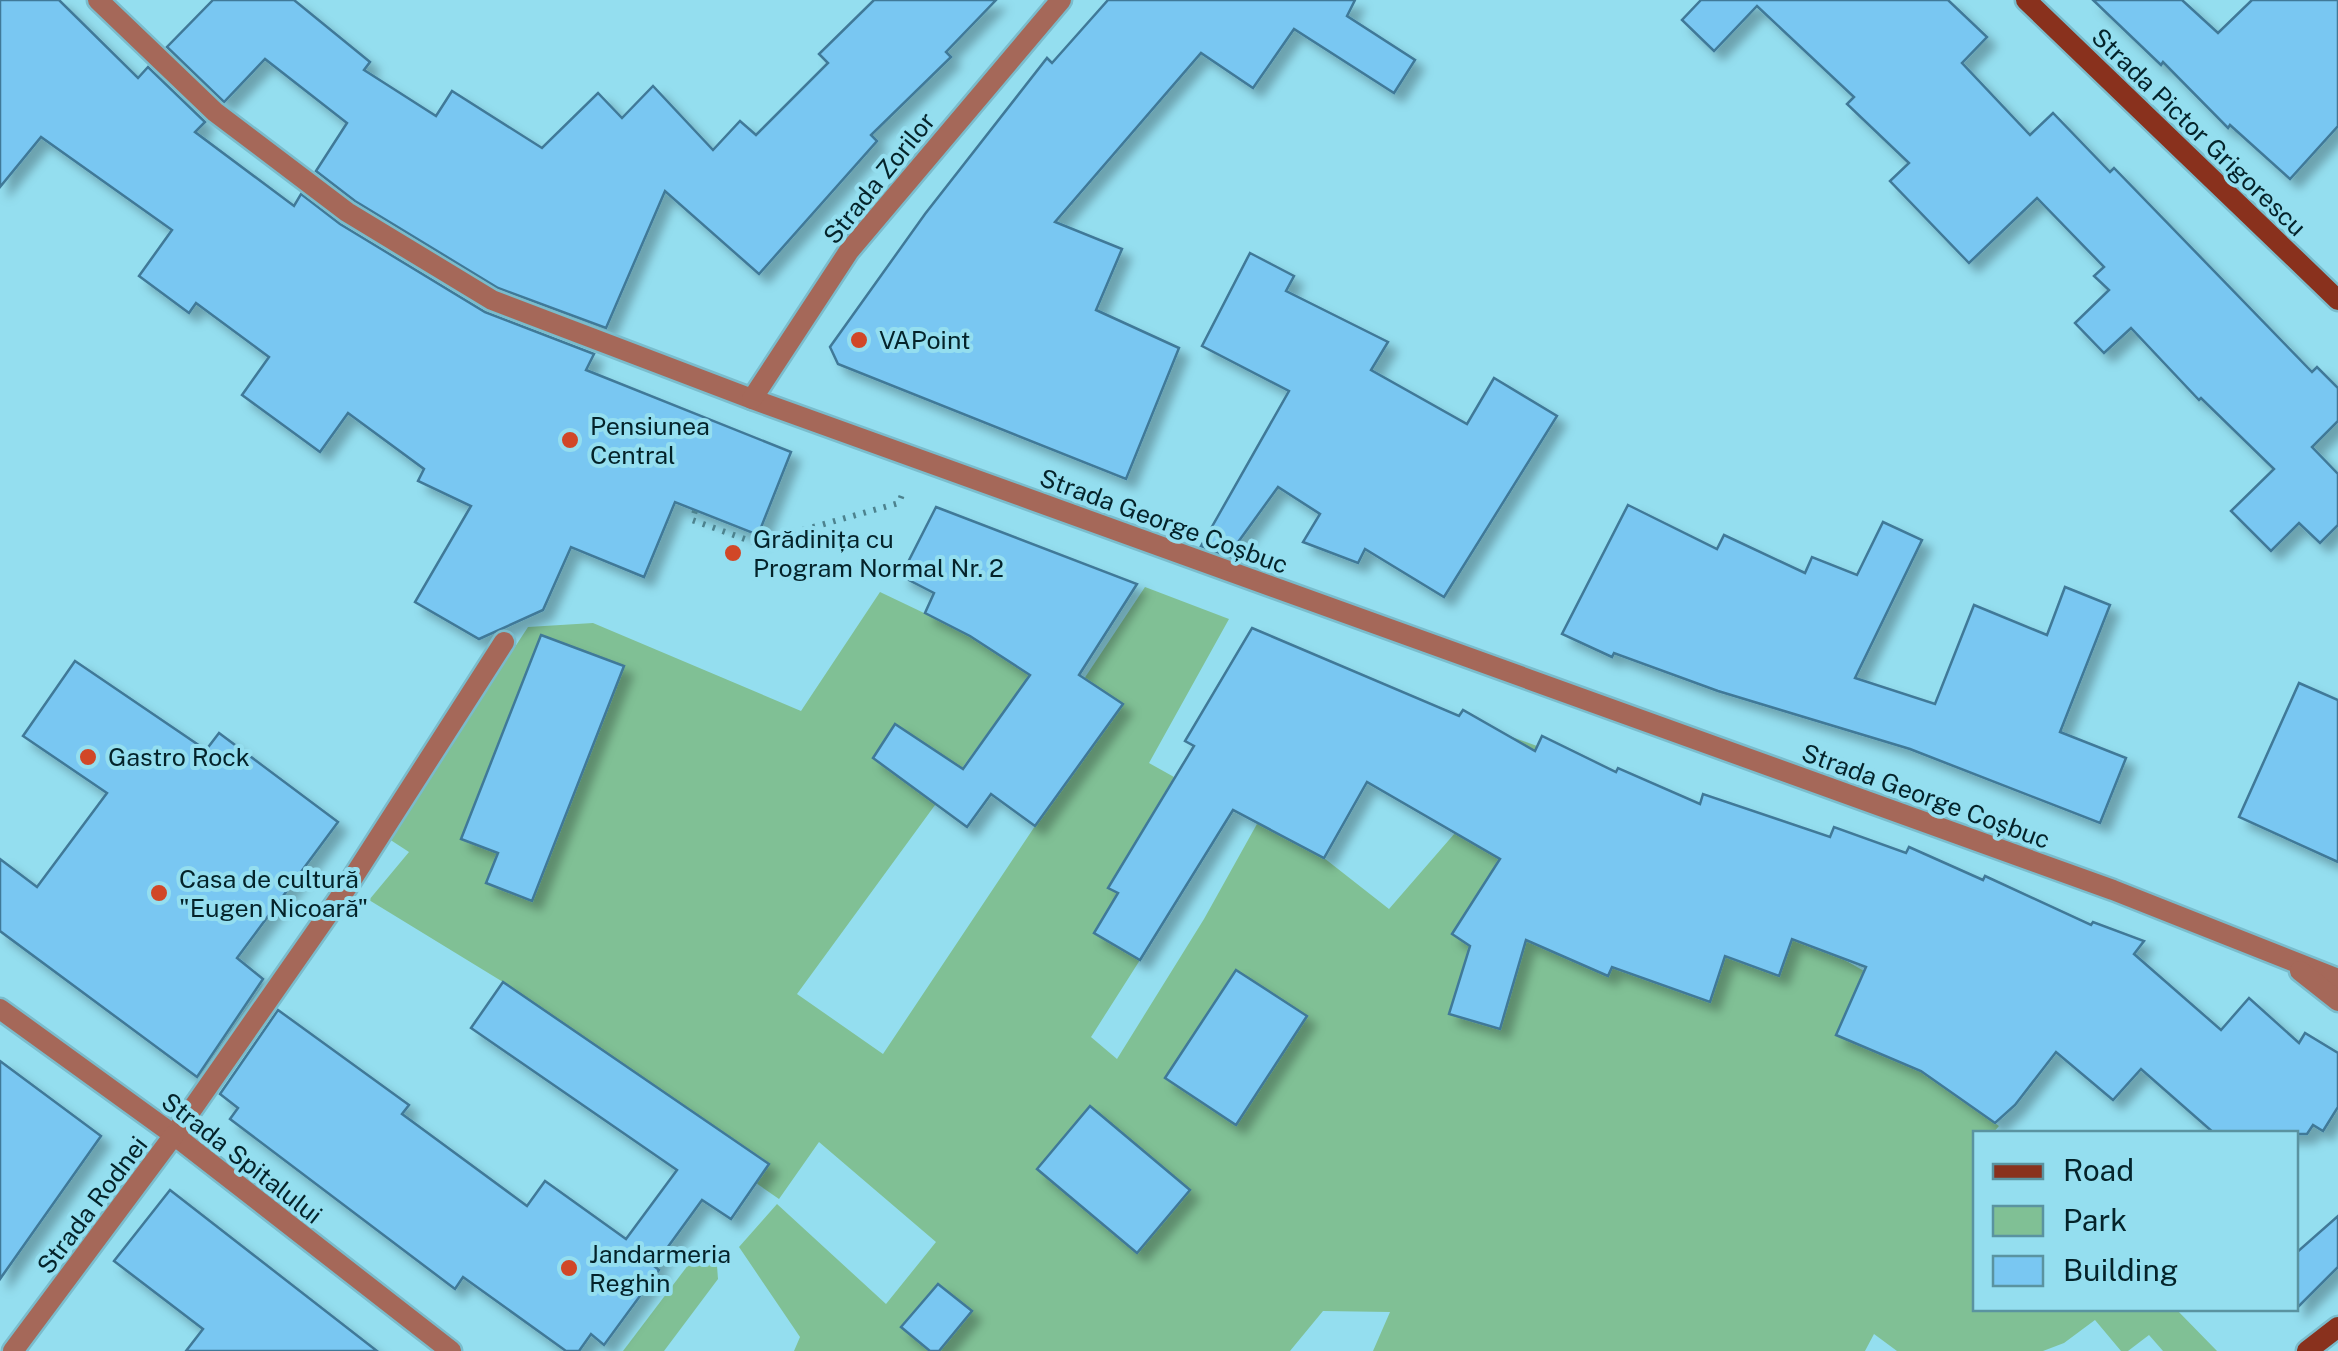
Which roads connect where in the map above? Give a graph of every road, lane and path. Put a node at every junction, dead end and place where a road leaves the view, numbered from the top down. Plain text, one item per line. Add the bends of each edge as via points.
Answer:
1 (98, 0) edge
2 (1061, 0) edge
3 (2026, 0) edge
4 (2338, 300) edge
5 (752, 400) junction
6 (908, 478) dead end
7 (696, 511) dead end
8 (504, 642) dead end
9 (2286, 961) junction
10 (2338, 979) edge
11 (2338, 1000) edge
12 (0, 1009) edge
13 (174, 1136) junction
14 (2338, 1326) edge
15 (13, 1351) edge
16 (451, 1351) edge
17 (2306, 1351) edge

1 - 5 street, Strada George Coșbuc via 215,112 347,212 492,300
2 - 5 street, Strada Zorilor via 849,251
3 - 4 street, Strada Pictor Grigorescu
5 - 9 street, Strada George Coșbuc via 2113,890
6 - 7 path via 898,502 756,544 692,520
8 - 13 street, Strada Rodnei via 345,890
9 - 10 street, Strada George Coșbuc
9 - 11 street, Strada George Coșbuc
12 - 13 street, Strada Spitalului
13 - 15 street, Strada Rodnei
13 - 16 street, Strada Spitalului
14 - 17 street

